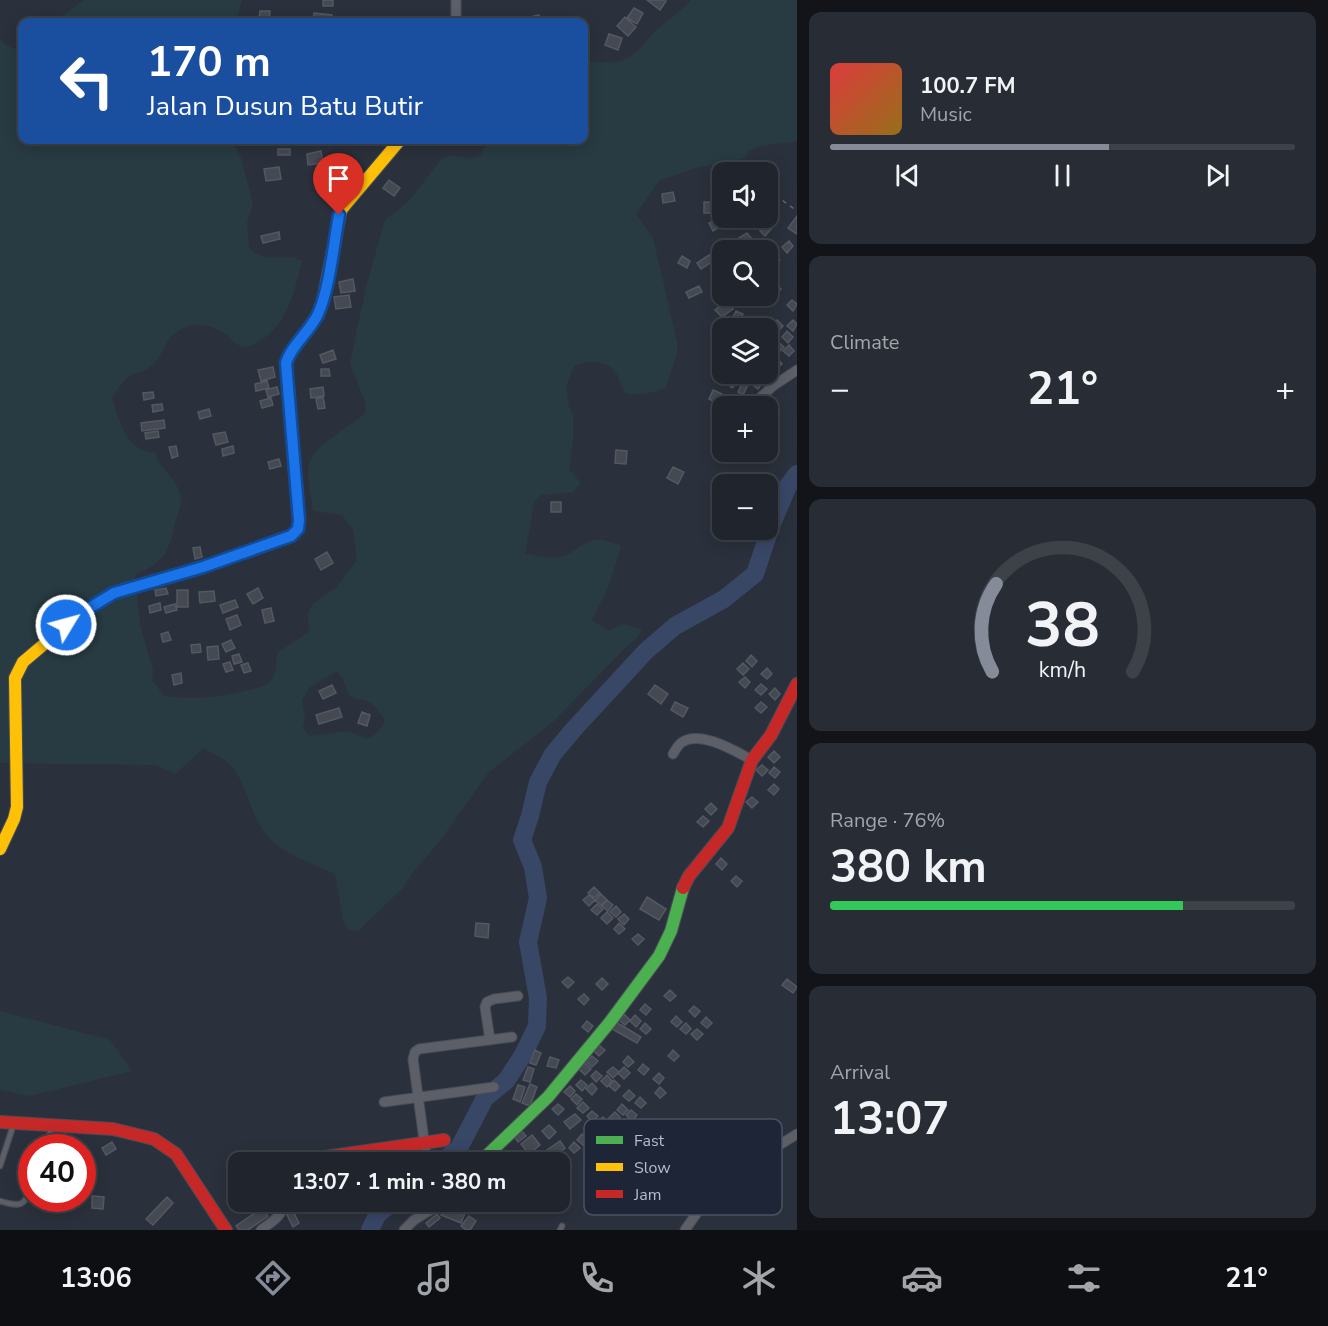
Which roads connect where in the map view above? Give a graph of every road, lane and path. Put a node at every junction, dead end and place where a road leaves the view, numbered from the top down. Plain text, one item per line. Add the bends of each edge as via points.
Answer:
1 (456, 0) edge
2 (456, 18) edge
3 (397, 144) edge
4 (778, 197) edge
5 (797, 211) edge
6 (797, 370) edge
7 (762, 396) edge
8 (797, 684) edge
9 (673, 754) dead end
10 (752, 760) junction
11 (0, 849) edge
12 (518, 996) dead end
13 (512, 1036) dead end
14 (490, 1040) junction
15 (494, 1087) dead end
16 (418, 1098) junction
17 (384, 1102) dead end
18 (0, 1122) edge
19 (14, 1123) junction
20 (53, 1124) junction
21 (50, 1134) edge
22 (797, 1134) edge
23 (444, 1140) dead end
24 (782, 1143) edge
25 (424, 1144) junction
26 (395, 1152) edge
27 (425, 1152) edge
28 (490, 1152) edge
29 (0, 1166) edge
30 (0, 1201) edge
31 (18, 1205) edge
32 (281, 1212) edge
33 (428, 1212) edge
34 (695, 1215) edge
35 (226, 1230) edge
36 (261, 1230) edge
37 (404, 1230) edge
38 (685, 1230) edge

1 - 2 street
3 - 11 street via 341,210 318,315 286,363 298,529 291,536 256,549 114,593 81,613 23,662 15,678 17,807
4 - 5 path
6 - 7 street
8 - 10 street via 771,735
9 - 10 street via 680,743 690,738 712,741
10 - 28 street via 728,828 689,876 681,892 671,931 659,956 548,1097
12 - 14 street via 487,1002
13 - 14 street
14 - 16 street via 417,1050 413,1059
15 - 16 street
16 - 17 street
16 - 25 street
18 - 19 street
19 - 20 street
19 - 29 lane
20 - 21 lane
20 - 35 street via 113,1129 162,1143 176,1154
22 - 24 street
23 - 25 street
25 - 26 street
25 - 27 street
30 - 31 lane
32 - 36 street
33 - 37 street
34 - 38 street

